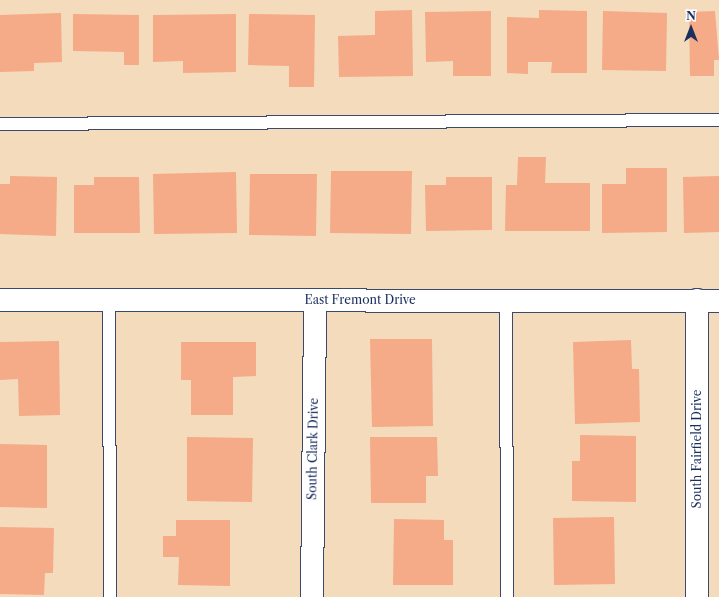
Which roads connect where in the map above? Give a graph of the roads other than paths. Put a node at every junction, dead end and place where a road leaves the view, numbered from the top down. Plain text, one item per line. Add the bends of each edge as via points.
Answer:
1 (719, 120) edge
2 (0, 124) edge
3 (0, 300) edge
4 (109, 300) junction
5 (315, 300) junction
6 (506, 300) junction
7 (697, 300) junction
8 (719, 301) edge
9 (110, 597) edge
10 (312, 597) edge
11 (507, 597) edge
12 (697, 597) edge

1 - 2 lane
3 - 4 street, East Fremont Drive
4 - 5 street, East Fremont Drive
4 - 9 lane
5 - 6 street, East Fremont Drive
5 - 10 street, South Clark Drive
6 - 7 street, East Fremont Drive
6 - 11 lane
7 - 8 street, East Fremont Drive
7 - 12 street, South Fairfield Drive

